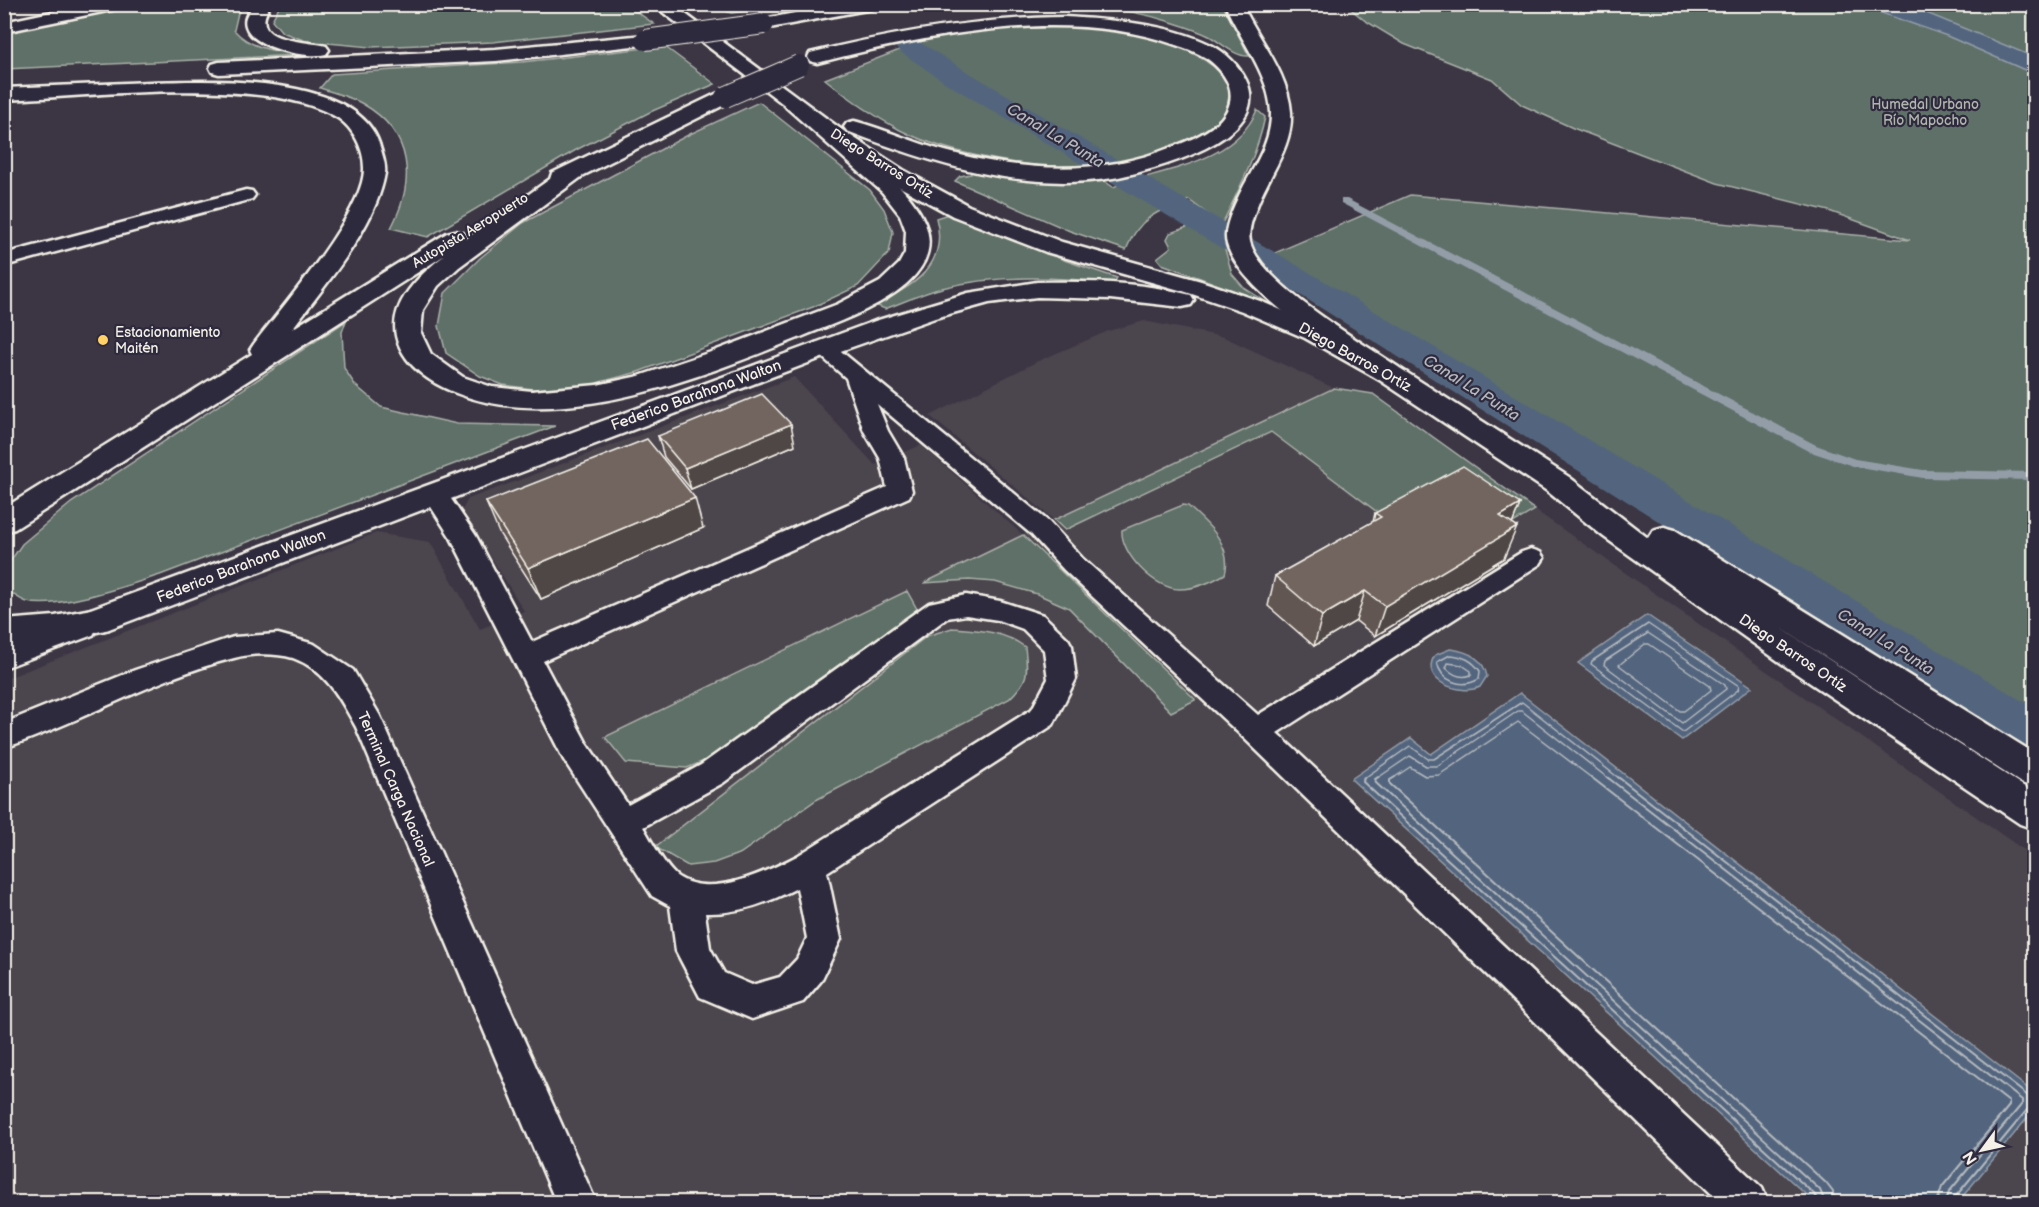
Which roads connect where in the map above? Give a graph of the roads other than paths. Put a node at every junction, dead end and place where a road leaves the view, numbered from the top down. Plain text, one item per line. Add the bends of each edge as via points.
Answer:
1 (117, 4) edge
2 (263, 4) edge
3 (660, 4) edge
4 (685, 4) edge
5 (846, 4) edge
6 (872, 4) edge
7 (1233, 4) edge
8 (942, 13) dead end
9 (804, 17) junction
10 (4, 27) edge
11 (496, 55) junction
12 (808, 61) junction
13 (4, 77) edge
14 (4, 94) edge
15 (794, 104) junction
16 (854, 127) junction
17 (579, 168) junction
18 (246, 195) dead end
19 (4, 260) edge
20 (1133, 269) junction
21 (1314, 333) junction
22 (823, 348) junction
23 (252, 366) junction
24 (1388, 373) junction
25 (854, 376) junction
26 (1558, 484) junction
27 (59, 489) junction
28 (434, 493) junction
29 (4, 522) edge
30 (4, 539) edge
31 (1531, 558) dead end
32 (97, 620) junction
33 (4, 632) edge
34 (4, 655) edge
35 (526, 657) junction
36 (1256, 731) junction
37 (4, 736) edge
38 (2034, 772) edge
39 (2034, 813) edge
40 (624, 822) junction
41 (808, 866) junction
42 (686, 897) junction
43 (576, 1203) edge
44 (1748, 1203) edge

1 - 10 main road
2 - 11 main road via 254,17 256,30 272,41 290,46 324,51
3 - 15 main road, Diego Barros Ortíz
4 - 16 main road, Diego Barros Ortíz
5 - 9 main road
6 - 9 main road
7 - 24 main road via 1267,66 1281,110 1281,129 1244,210 1239,245 1250,268 1281,296
8 - 12 main road, Autopista Aeropuerto
9 - 11 main road, bridge via 645,40
11 - 13 main road
12 - 16 main road via 921,31 1012,16 1094,17 1161,30 1198,45 1224,63 1238,81 1241,101 1229,122 1185,151 1138,166 1089,173 987,168 936,156
12 - 17 main road, Autopista Aeropuerto, bridge
14 - 23 main road via 211,86 258,88 323,104 361,129 374,155 375,171 360,212
15 - 17 main road via 905,204 916,227 918,249 906,272 891,286 790,331 671,375 603,393 541,399 504,397 477,392 431,369 409,339 413,304 434,277
15 - 20 main road, Diego Barros Ortíz via 897,176 961,211 1054,247
16 - 20 main road, Diego Barros Ortíz via 899,163 938,185 1034,230
17 - 23 main road, Autopista Aeropuerto via 440,246
18 - 19 lane
20 - 21 main road, Diego Barros Ortíz via 1251,306
21 - 22 main road, Federico Barahona Walton via 1197,302 1067,289 981,298
21 - 24 main road, Diego Barros Ortíz
22 - 25 lane
22 - 28 main road, Federico Barahona Walton
23 - 27 main road, Autopista Aeropuerto
24 - 26 main road, Diego Barros Ortíz
25 - 35 lane via 892,459 900,491
25 - 36 lane via 1040,528 1073,564
26 - 38 main road, Diego Barros Ortíz via 1639,523
26 - 39 main road, Diego Barros Ortíz via 1615,530 1803,661
27 - 29 main road, Autopista Aeropuerto
27 - 30 main road
28 - 32 main road, Federico Barahona Walton
28 - 35 lane via 463,536
31 - 36 lane
32 - 33 main road
32 - 34 main road
35 - 40 lane via 575,752
36 - 44 lane
37 - 43 lane, Terminal Carga Nacional via 145,678 234,647 278,644 304,651 343,678 374,735
40 - 41 lane via 712,774 939,610 966,605 1000,611 1033,622 1058,646 1062,679 1044,717
40 - 42 lane via 664,886
41 - 42 lane via 766,888 725,899
41 - 42 lane via 824,939 809,970 791,990 752,1002 712,985 693,951

